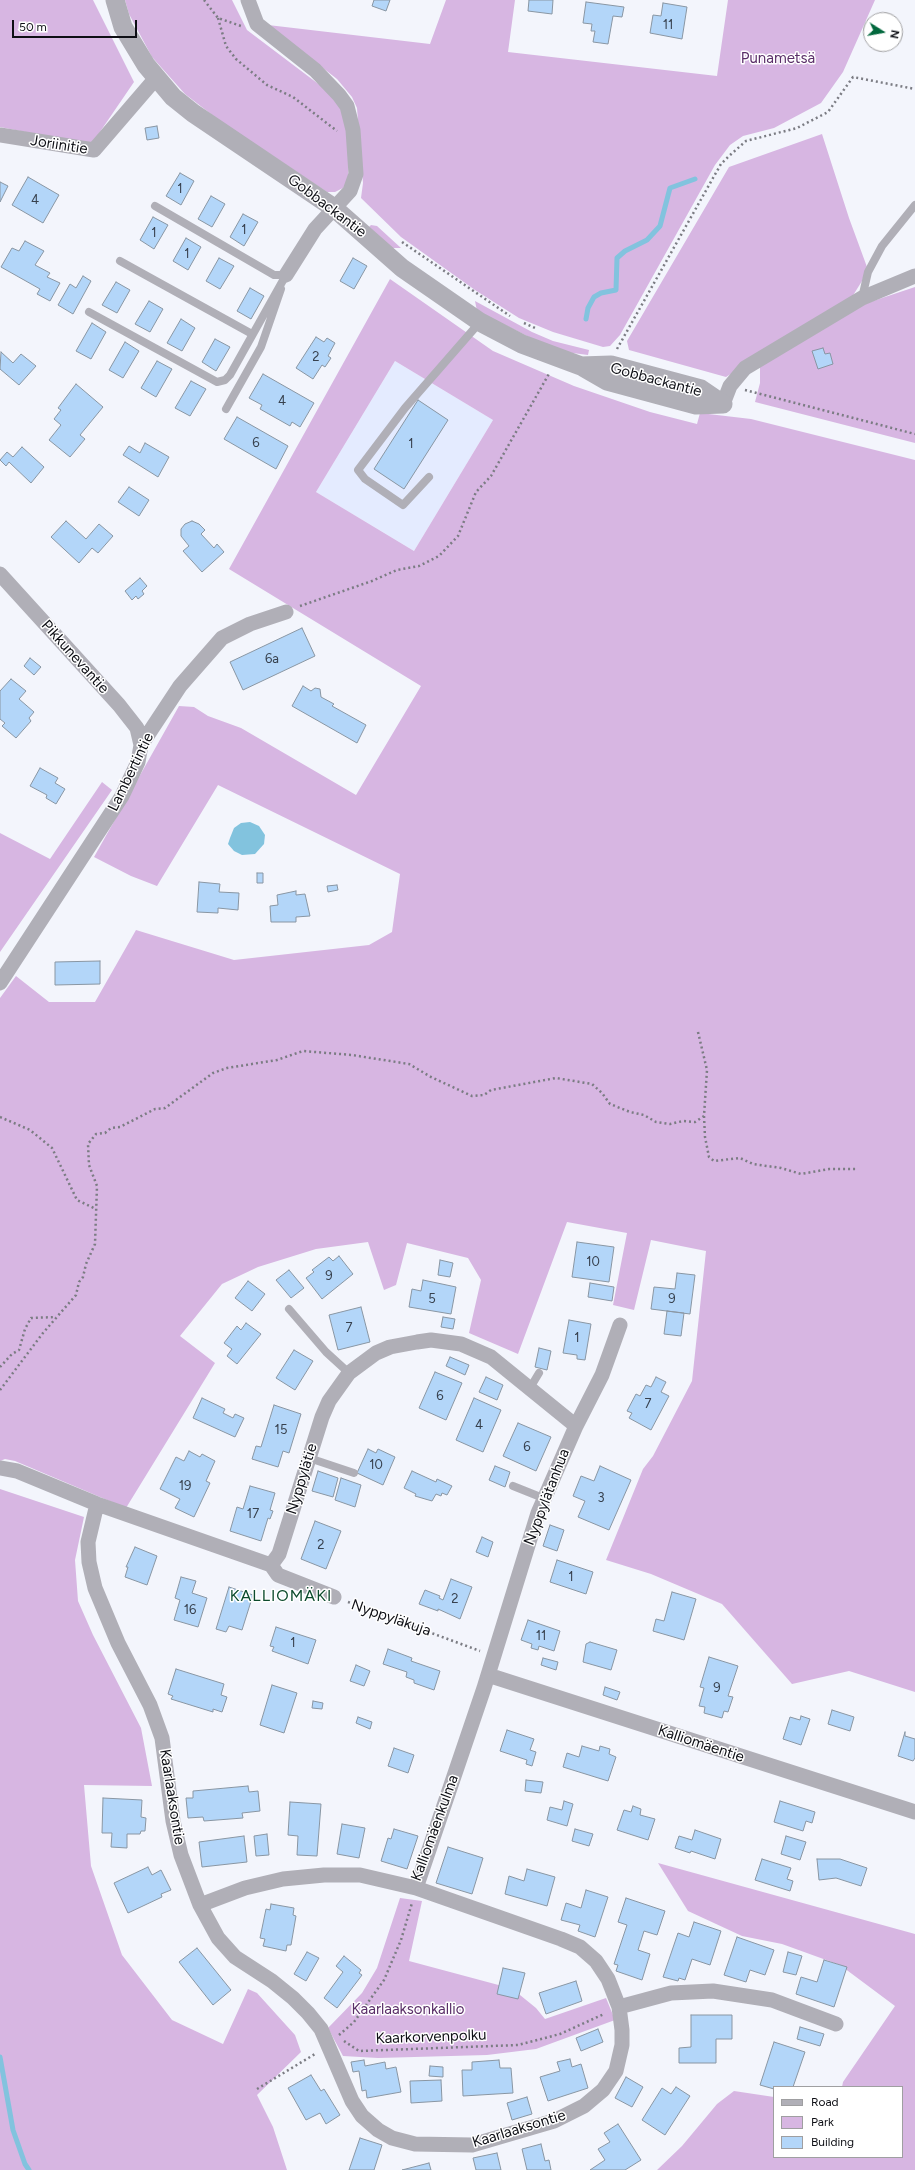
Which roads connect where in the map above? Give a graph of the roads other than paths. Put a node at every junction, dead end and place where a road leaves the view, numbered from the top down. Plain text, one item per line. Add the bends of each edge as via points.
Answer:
1 (114, 0) edge
2 (248, 0) edge
3 (156, 78) junction
4 (0, 135) edge
5 (915, 205) edge
6 (155, 206) dead end
7 (334, 208) junction
8 (120, 260) dead end
9 (286, 275) junction
10 (915, 276) edge
11 (862, 298) junction
12 (89, 312) dead end
13 (480, 322) junction
14 (252, 334) junction
15 (723, 404) joint
16 (226, 409) dead end
17 (429, 478) dead end
18 (0, 574) edge
19 (286, 612) road end
20 (141, 745) junction
21 (0, 983) edge
22 (289, 1309) dead end
23 (620, 1325) dead end
24 (349, 1373) junction
25 (539, 1373) dead end
26 (530, 1388) junction
27 (576, 1426) junction
28 (309, 1458) junction
29 (0, 1468) edge
30 (354, 1473) dead end
31 (513, 1486) dead end
32 (544, 1498) junction
33 (97, 1504) junction
34 (271, 1565) junction
35 (334, 1598) road end
36 (488, 1675) junction
37 (915, 1812) edge
38 (416, 1888) junction
39 (200, 1905) junction
40 (619, 2007) junction
41 (836, 2024) dead end

1 - 3 street, Gobbackantie via 123,27
2 - 7 street via 257,24 315,70 347,106 356,174 350,191
3 - 4 street, Joriinitie via 94,150
3 - 7 street, Gobbackantie via 173,97 193,112
5 - 11 lane via 882,246 868,272
6 - 9 lane via 274,275
7 - 9 street via 315,229
7 - 13 street, Gobbackantie via 402,268
8 - 14 lane
9 - 14 lane
9 - 16 lane via 261,347
10 - 11 street
11 - 15 street via 745,368 730,386
12 - 14 lane via 217,382 230,375
13 - 15 street, Gobbackantie via 535,350 581,366 607,381 696,405
13 - 17 lane via 405,408 358,470 364,479 403,505
18 - 20 street, Pikkunevantie via 119,705 137,728
19 - 20 street, Lambertintie via 250,624 222,638 180,686
20 - 21 street, Lambertintie via 138,762 122,796
22 - 24 lane via 326,1352
23 - 27 street, Nyppylätanhua via 602,1375
24 - 26 street, Nyppylätie via 369,1357 390,1347 417,1342 445,1341 461,1344 491,1357
24 - 28 street, Nyppylätie via 329,1400
25 - 26 lane
26 - 27 street, Nyppylätie
27 - 32 street, Nyppylätanhua
28 - 30 lane
28 - 34 street, Nyppylätie via 279,1554
29 - 33 street via 17,1471
31 - 32 lane
32 - 36 street, Nyppylätanhua
33 - 34 street
33 - 39 street, Kaarlaaksontie via 88,1542 89,1562 95,1588 118,1643 150,1705 162,1738 173,1821
34 - 35 street, Nyppyläkuja via 278,1575
36 - 37 street, Kalliomäentie
36 - 38 street, Kalliomäenkulma
38 - 39 street, Kalliomäenkulma via 360,1875 283,1878 245,1888
38 - 40 street, Kaarlaaksontie via 561,1938 580,1948 596,1961 608,1979
39 - 40 street, Kaarlaaksontie via 218,1938 235,1958 293,1998 333,2042 352,2101 362,2116 392,2138 415,2144 472,2145 554,2121 584,2106 603,2090 616,2071 622,2045
40 - 41 street via 671,1993 713,1991 772,2000

